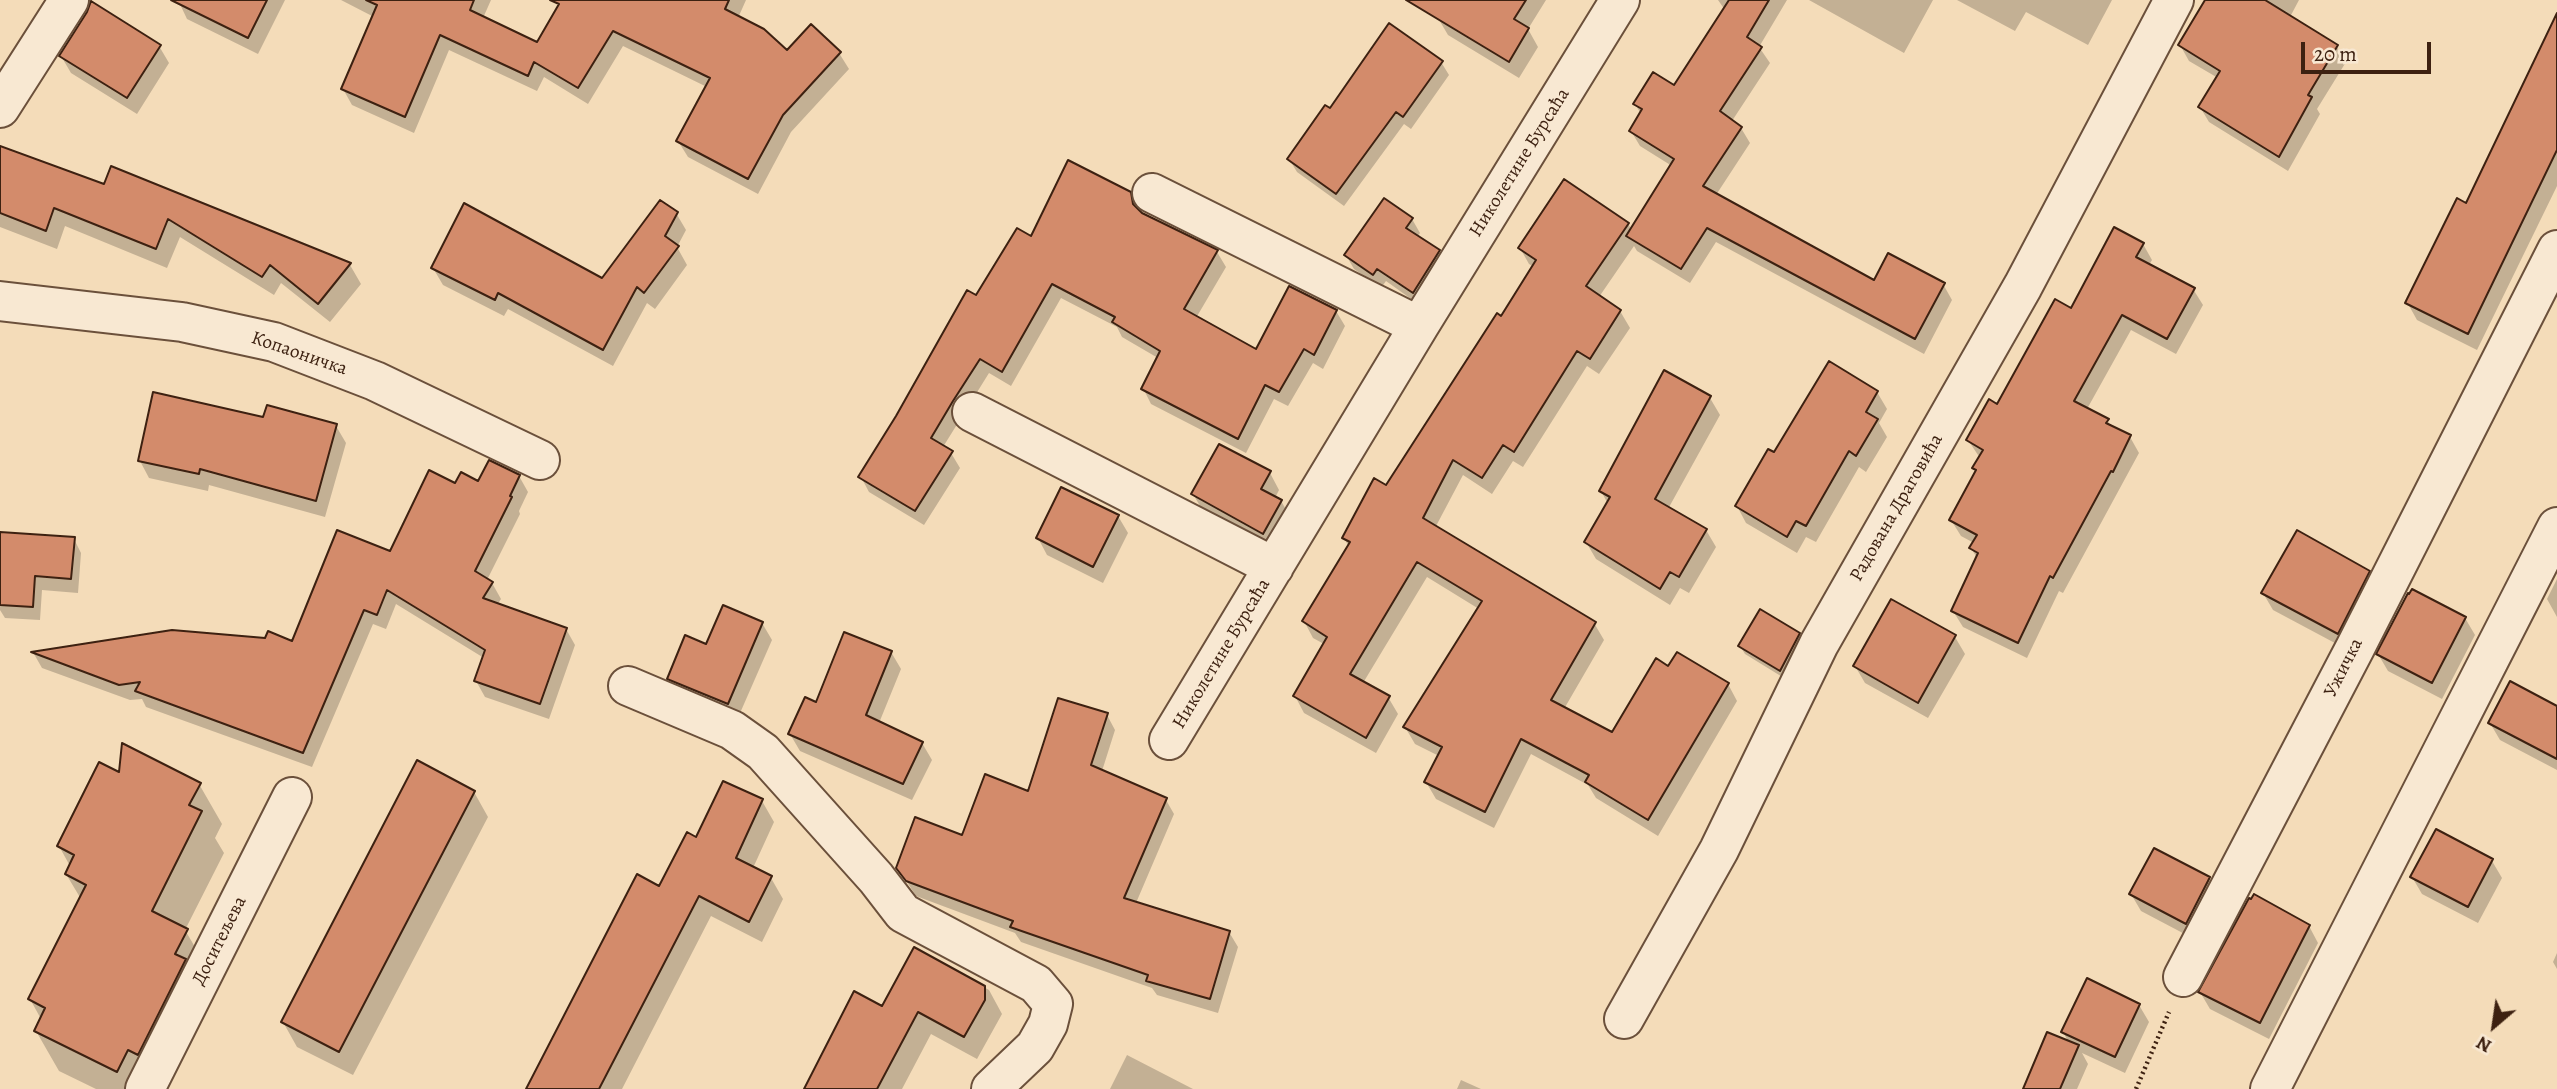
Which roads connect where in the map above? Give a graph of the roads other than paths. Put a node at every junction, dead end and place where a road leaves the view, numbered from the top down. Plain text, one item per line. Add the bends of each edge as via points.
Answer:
1 (69, 0) edge
2 (1620, 0) edge
3 (2174, 0) edge
4 (0, 108) edge
5 (1152, 193) dead end
6 (2557, 250) edge
7 (0, 301) edge
8 (1419, 326) junction
9 (972, 412) dead end
10 (540, 460) dead end
11 (2557, 527) edge
12 (1274, 567) junction
13 (628, 686) dead end
14 (1169, 740) dead end
15 (292, 797) dead end
16 (2183, 977) road end
17 (1624, 1019) dead end
18 (149, 1088) edge
19 (991, 1089) edge
20 (2270, 1089) edge

1 - 4 street
2 - 8 street, Николетине Бурсаћа
3 - 17 street, Радована Драговића via 2023,286 1819,645 1719,850
5 - 8 street
6 - 16 street, Ужичка
7 - 10 street, Копаоничка via 182,323 274,342 375,381
8 - 12 street, Николетине Бурсаћа
9 - 12 street, Николетине Бурсаћа
11 - 20 street
12 - 14 street, Николетине Бурсаћа
13 - 19 street via 732,730 763,752 903,913 1036,984 1053,1004 1048,1024 1035,1047
15 - 18 street, Доситељева

